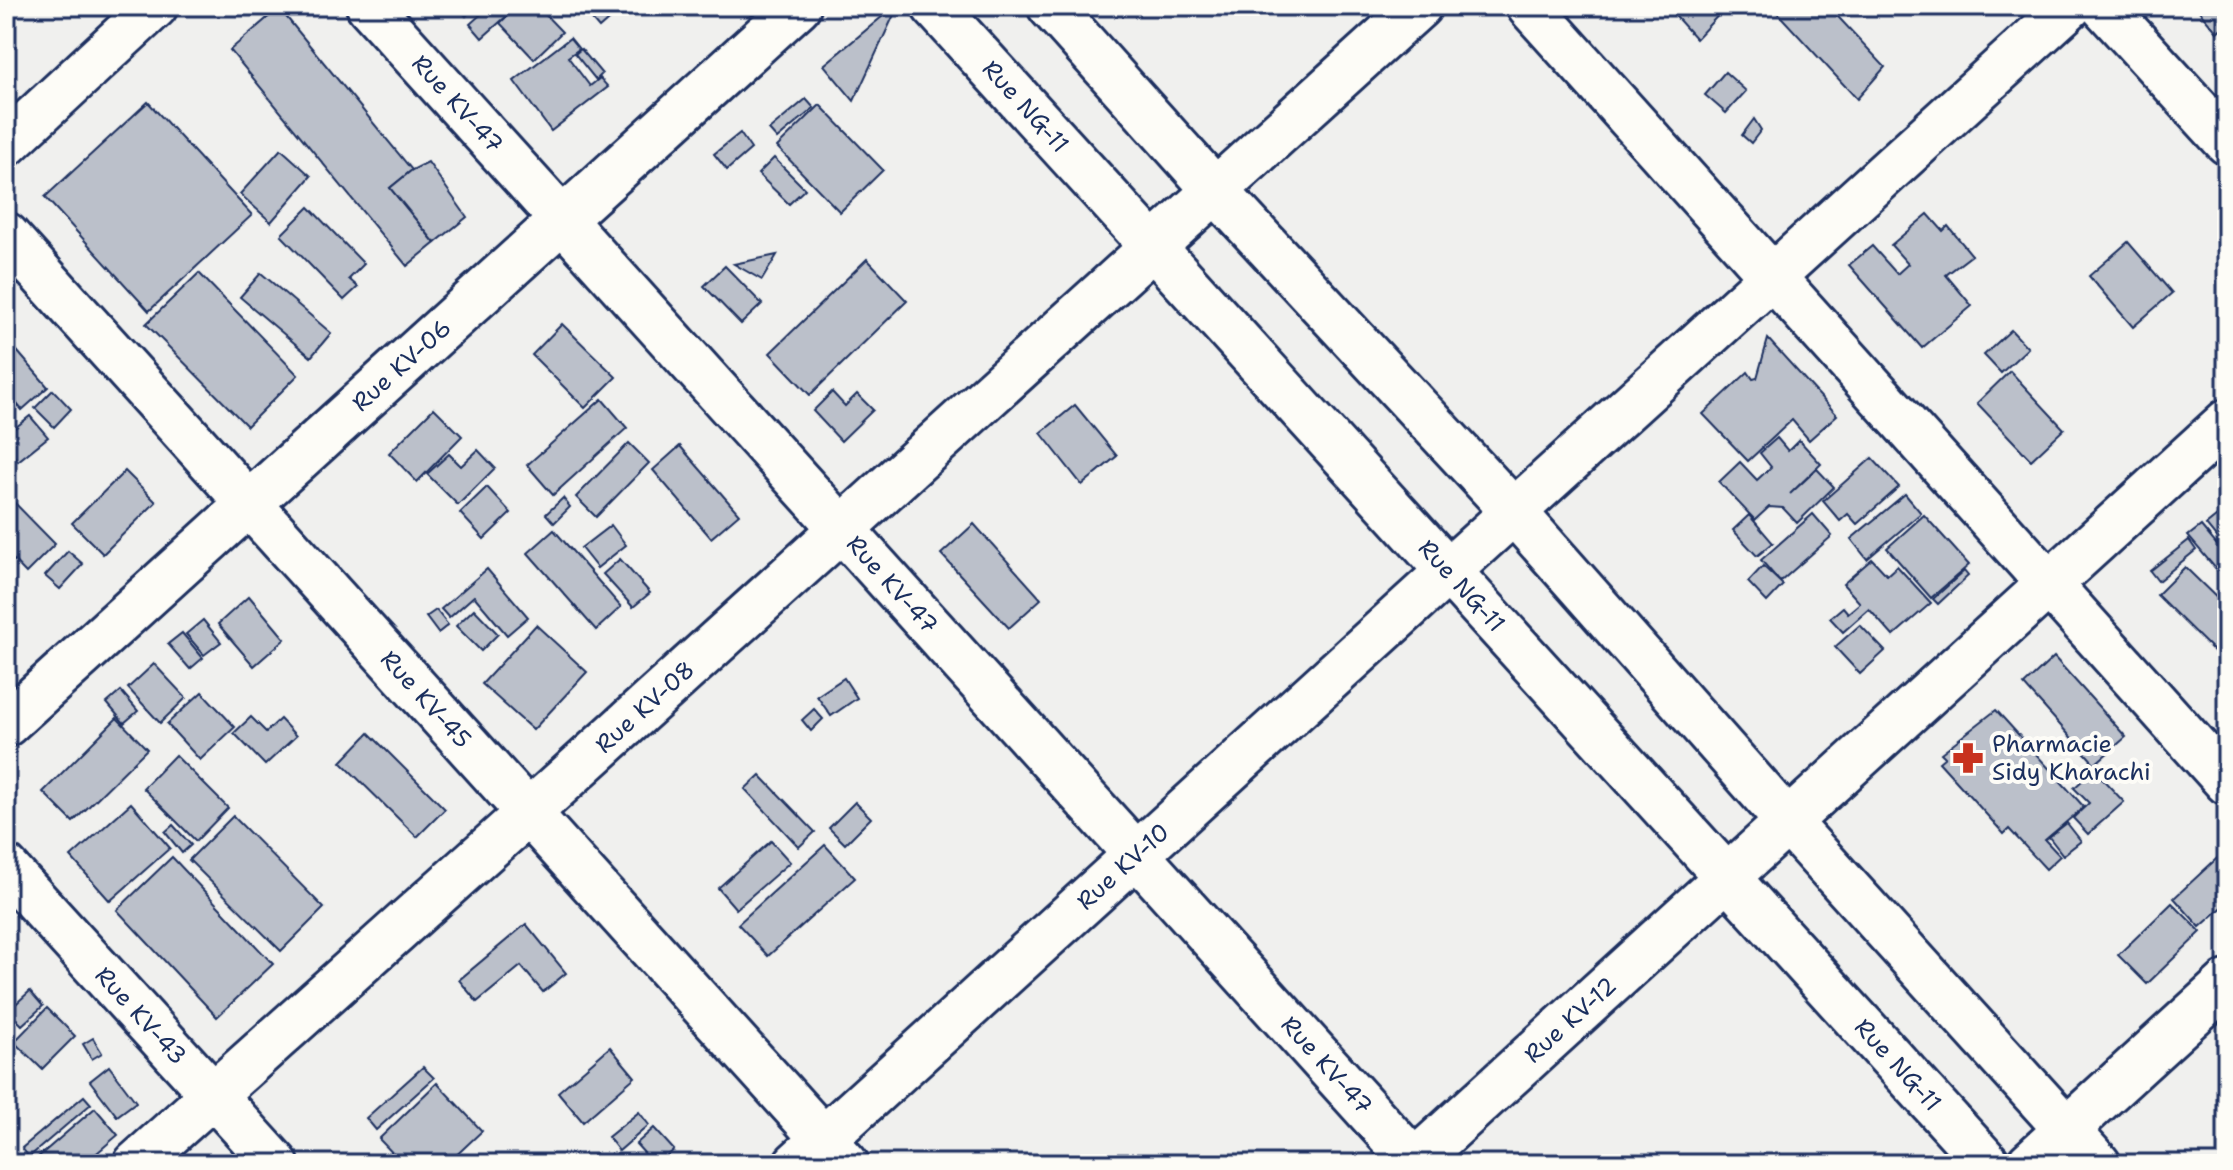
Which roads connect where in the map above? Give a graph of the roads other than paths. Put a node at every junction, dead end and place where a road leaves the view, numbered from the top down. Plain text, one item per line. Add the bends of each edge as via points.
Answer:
1 (155, 6) edge
2 (369, 6) edge
3 (798, 6) edge
4 (934, 6) edge
5 (1050, 6) edge
6 (1419, 6) edge
7 (1529, 6) edge
8 (2070, 6) edge
9 (2103, 6) edge
10 (2227, 142) edge
11 (6, 144) edge
12 (1216, 191) junction
13 (562, 220) junction
14 (6, 235) edge
15 (1153, 247) junction
16 (1772, 277) junction
17 (2227, 422) edge
18 (249, 504) junction
19 (1514, 512) junction
20 (842, 529) junction
21 (1449, 571) junction
22 (2049, 584) junction
23 (6, 724) edge
24 (2227, 782) edge
25 (528, 813) junction
26 (1787, 821) junction
27 (1136, 855) junction
28 (6, 868) edge
29 (1727, 877) junction
30 (2227, 983) edge
31 (212, 1094) junction
32 (2067, 1130) junction
33 (822, 1156) edge
34 (1414, 1163) edge
35 (136, 1164) edge
36 (276, 1164) edge
37 (1988, 1164) edge
38 (2029, 1164) edge
39 (2098, 1164) edge

1 - 11 street
2 - 13 street, Rue KV-47
3 - 13 street, Rue KV-06
4 - 15 street, Rue NG-11
5 - 12 street
6 - 12 street, Rue KV-08
7 - 16 street
8 - 16 street, Rue KV-10
9 - 10 street
12 - 15 street, Rue KV-08
12 - 19 street
13 - 18 street, Rue KV-06
13 - 20 street, Rue KV-47
14 - 18 street, Rue KV-45
15 - 20 street, Rue KV-08
15 - 21 street, Rue NG-11
16 - 19 street, Rue KV-10
16 - 22 street
17 - 22 street, Rue KV-12
18 - 23 street, Rue KV-06
18 - 25 street, Rue KV-45
19 - 21 street, Rue KV-10
19 - 26 street
20 - 25 street, Rue KV-08
20 - 27 street, Rue KV-47
21 - 27 street, Rue KV-10
21 - 29 street, Rue NG-11
22 - 24 street
22 - 26 street, Rue KV-12
25 - 31 street, Rue KV-08
25 - 33 street, Rue KV-45
26 - 29 street, Rue KV-12
26 - 32 street
27 - 33 street, Rue KV-10
27 - 34 street, Rue KV-47
28 - 31 street, Rue KV-43
29 - 34 street, Rue KV-12
29 - 37 street, Rue NG-11
30 - 32 street
31 - 35 street, Rue KV-08
31 - 36 street, Rue KV-43
32 - 38 street
32 - 39 street

